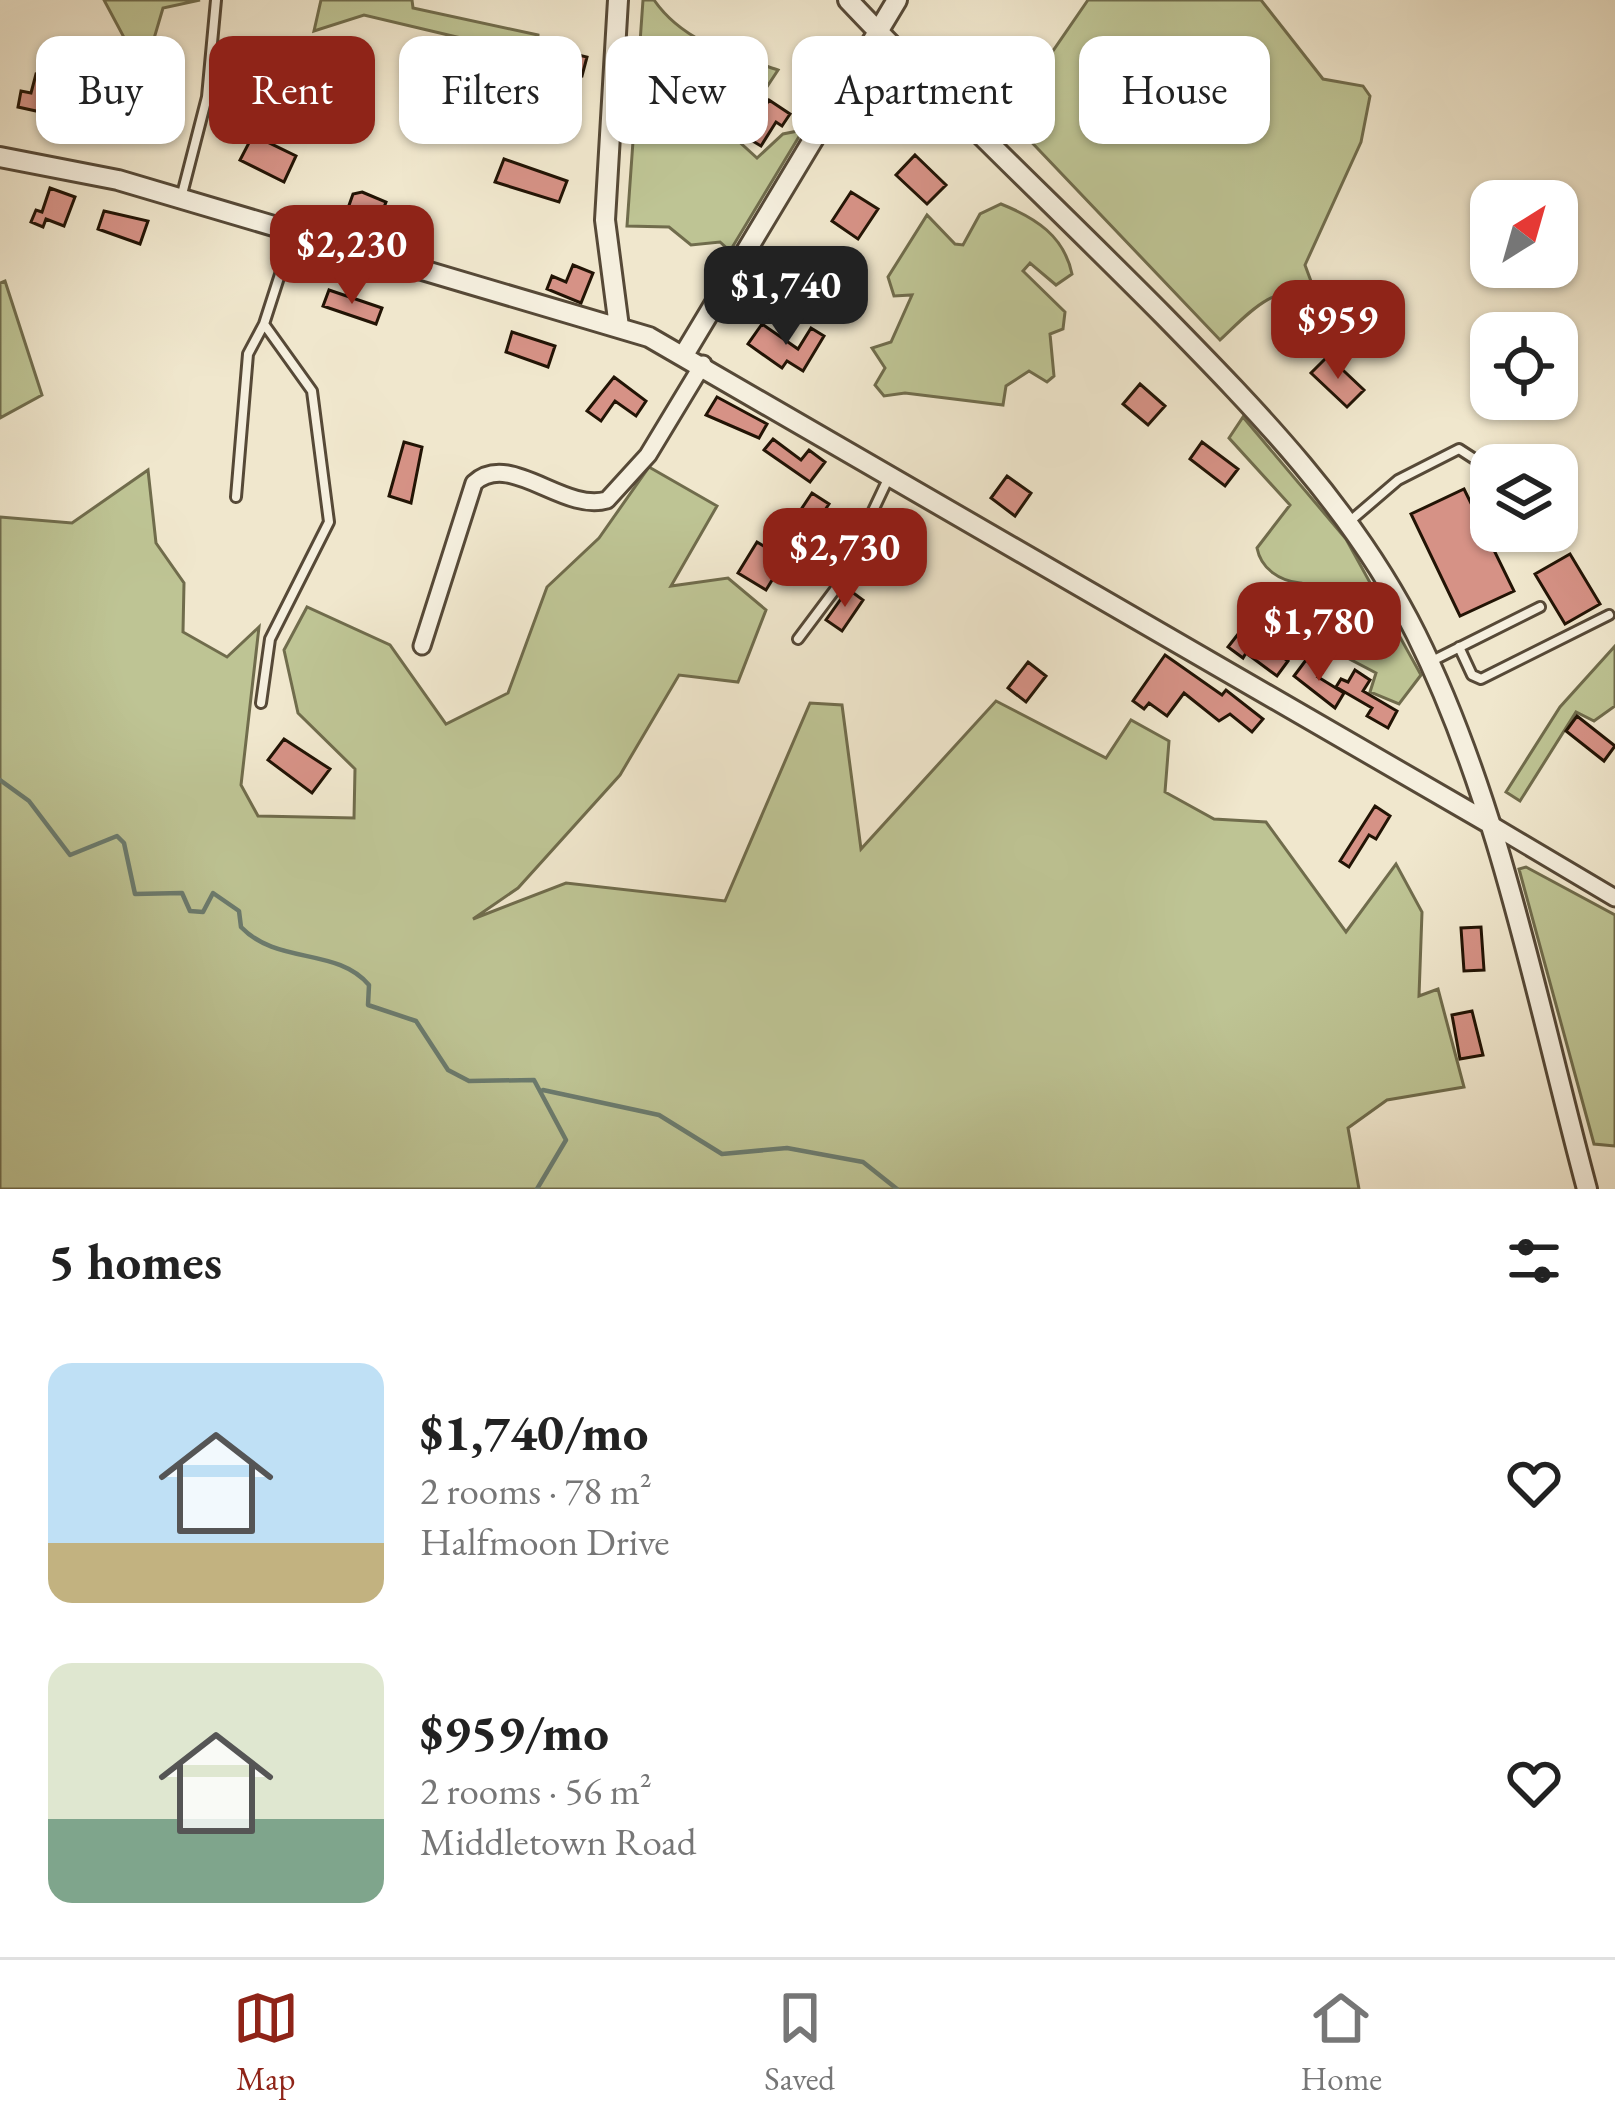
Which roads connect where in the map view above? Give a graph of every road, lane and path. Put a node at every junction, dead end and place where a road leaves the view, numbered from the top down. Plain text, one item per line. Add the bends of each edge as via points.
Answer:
1 (216, 0) edge
2 (618, 0) edge
3 (848, 0) edge
4 (897, 0) edge
5 (878, 31) junction
6 (0, 157) edge
7 (181, 199) junction
8 (294, 232) junction
9 (264, 324) junction
10 (619, 327) junction
11 (685, 353) junction
12 (703, 364) junction
13 (1470, 456) edge
14 (891, 472) junction
15 (236, 497) dead end
16 (1348, 522) junction
17 (1540, 607) dead end
18 (1609, 615) dead end
19 (798, 639) dead end
20 (422, 646) dead end
21 (1459, 647) junction
22 (1428, 662) junction
23 (261, 704) dead end
24 (1487, 822) junction
25 (1615, 898) edge
26 (1587, 1189) edge

1 - 7 lane via 207,97
2 - 10 street via 605,220
3 - 5 street
4 - 5 street
5 - 11 street
5 - 16 street via 1260,414
6 - 7 street
7 - 8 street
8 - 9 lane
8 - 10 street
9 - 15 lane via 248,354
9 - 23 lane via 312,391 329,522 269,639
10 - 11 street
11 - 12 street
12 - 14 street
12 - 20 street via 648,455 607,500 583,503 503,473 474,483
13 - 16 lane via 1459,449 1398,481
14 - 19 lane via 837,587
14 - 24 street
16 - 22 street
17 - 21 lane
18 - 21 lane via 1481,679
21 - 22 lane
22 - 24 street
24 - 25 street
24 - 26 street

